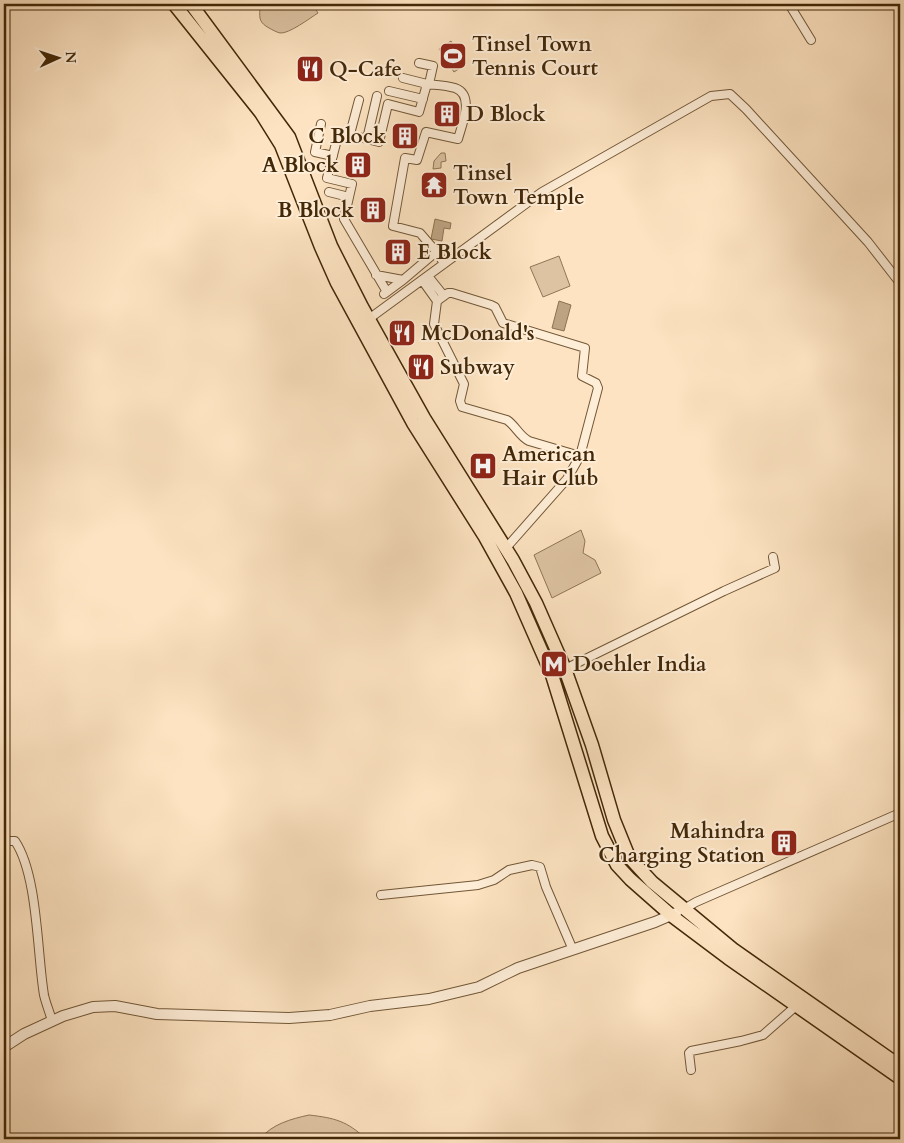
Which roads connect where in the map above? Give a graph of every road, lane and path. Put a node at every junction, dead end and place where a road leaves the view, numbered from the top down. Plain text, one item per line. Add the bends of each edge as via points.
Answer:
1 (174, 4) edge
2 (191, 4) edge
3 (789, 4) edge
4 (811, 40) dead end
5 (419, 63) dead end
6 (403, 78) dead end
7 (428, 84) junction
8 (390, 91) dead end
9 (377, 96) dead end
10 (423, 99) junction
11 (359, 100) dead end
12 (321, 124) dead end
13 (350, 134) junction
14 (367, 139) junction
15 (333, 156) junction
16 (329, 192) dead end
17 (349, 197) junction
18 (436, 252) junction
19 (444, 264) junction
20 (376, 275) junction
21 (425, 278) junction
22 (404, 280) junction
23 (900, 283) edge
24 (440, 298) junction
25 (364, 322) junction
26 (580, 456) junction
27 (506, 548) junction
28 (773, 558) dead end
29 (565, 669) junction
30 (552, 675) junction
31 (900, 813) edge
32 (4, 841) edge
33 (381, 894) dead end
34 (684, 909) junction
35 (672, 916) junction
36 (573, 950) junction
37 (796, 1006) junction
38 (52, 1021) junction
39 (4, 1047) edge
40 (900, 1066) edge
41 (692, 1070) dead end
42 (900, 1078) edge

1 - 25 main road via 260,113 281,145 337,283
2 - 25 main road via 289,136
3 - 4 street
5 - 7 street via 433,66
6 - 7 street
7 - 10 street
7 - 18 street via 455,88 462,92 467,102 458,138 426,132 418,160 405,158 393,226 420,233
8 - 10 street
9 - 14 street
10 - 14 street via 419,112 388,104 379,142
11 - 13 street
12 - 15 street via 315,152
13 - 14 street
13 - 15 street via 339,132
15 - 17 street via 328,178 352,184
16 - 17 street
17 - 20 street via 344,219
18 - 19 street
18 - 22 street
19 - 21 street
19 - 23 street via 542,192 711,96 730,94 868,242
20 - 22 street
20 - 22 street via 385,293
21 - 24 street
21 - 25 street
24 - 26 street via 434,324 464,384 462,406 511,422 529,441
24 - 26 street via 452,293 491,305 506,324 586,349 582,376 596,383 598,388
25 - 27 main road
25 - 30 main road via 418,430 503,566
26 - 27 street via 566,479
27 - 29 main road via 536,603
28 - 29 street via 775,568
29 - 30 main road
29 - 34 main road via 629,857
30 - 35 main road via 602,836 617,865
31 - 34 street
32 - 38 street via 15,841 21,849 32,891 44,997
33 - 36 street via 478,885 509,870 532,865 540,867
34 - 35 street
34 - 40 main road via 734,950
35 - 36 street
35 - 37 main road
36 - 38 street via 518,968 479,987 429,999 370,1006 330,1015 289,1018 157,1014 115,1006 93,1007
37 - 41 street via 763,1035 691,1051
37 - 42 main road
38 - 39 street

